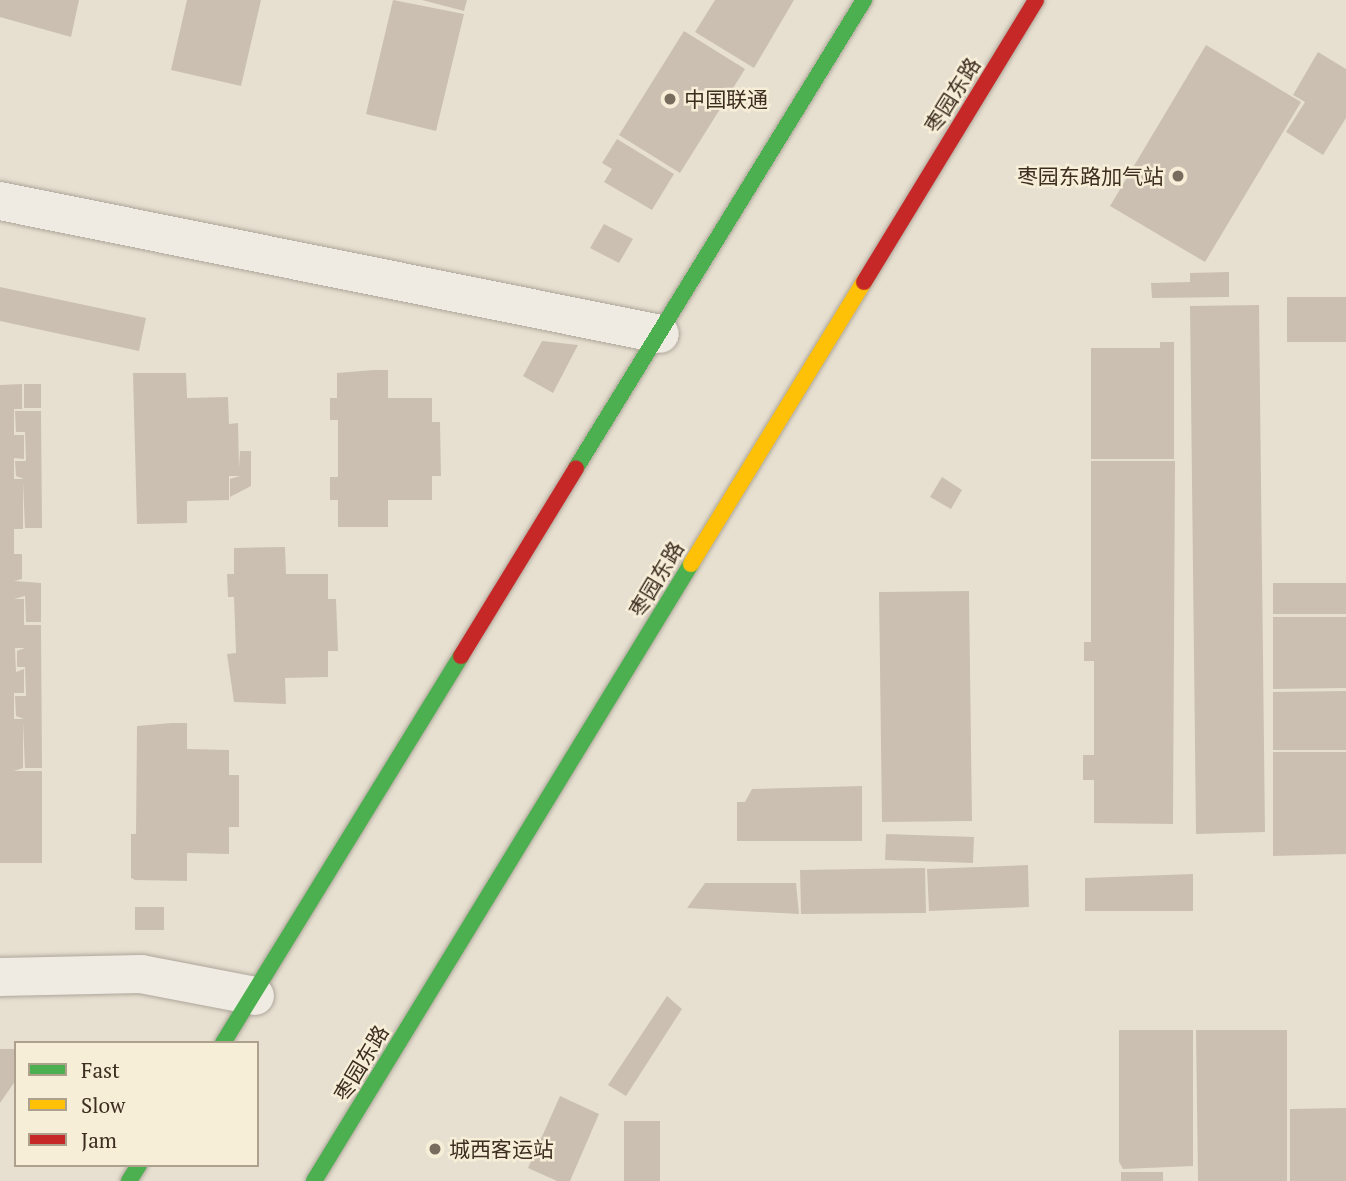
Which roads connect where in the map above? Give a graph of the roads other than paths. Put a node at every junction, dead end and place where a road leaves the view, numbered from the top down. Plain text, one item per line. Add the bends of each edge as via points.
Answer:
1 (864, 0) edge
2 (1036, 0) edge
3 (0, 201) edge
4 (660, 334) junction
5 (0, 977) edge
6 (255, 996) junction
7 (224, 1041) edge
8 (314, 1181) edge

1 - 4 main road
2 - 8 main road, 枣园东路
3 - 4 street
4 - 6 main road
5 - 6 street via 141,974
6 - 7 main road

